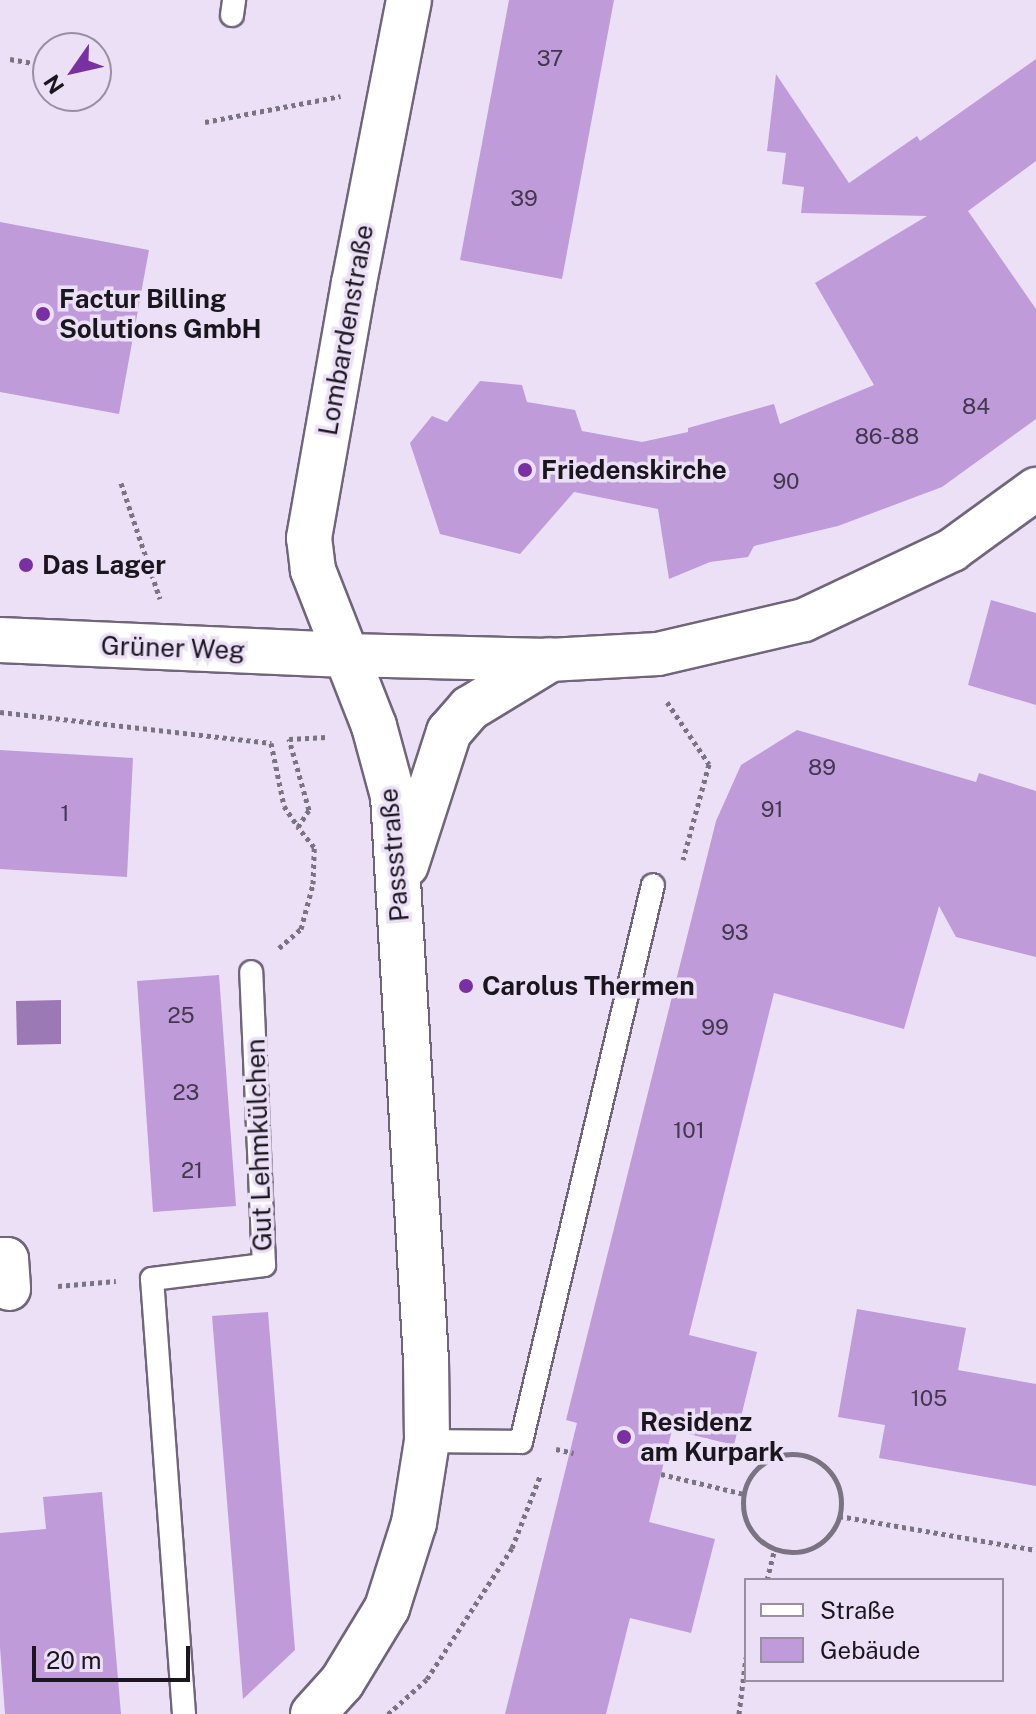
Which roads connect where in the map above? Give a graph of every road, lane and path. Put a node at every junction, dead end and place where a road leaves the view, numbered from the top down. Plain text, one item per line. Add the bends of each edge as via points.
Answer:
1 (409, 0) edge
2 (10, 59) dead end
3 (32, 63) edge
4 (316, 101) dead end
5 (205, 122) dead end
6 (121, 483) dead end
7 (1036, 489) edge
8 (160, 600) dead end
9 (0, 640) edge
10 (658, 654) junction
11 (346, 655) junction
12 (549, 660) junction
13 (0, 712) edge
14 (374, 726) junction
15 (298, 827) junction
16 (653, 885) joint
17 (399, 886) junction
18 (251, 972) joint
19 (5, 1274) edge
20 (152, 1279) junction
21 (427, 1441) junction
22 (521, 1442) junction
23 (551, 1448) junction
24 (574, 1453) dead end
25 (661, 1474) dead end
26 (744, 1494) junction
27 (839, 1516) junction
28 (775, 1549) junction
29 (1036, 1550) edge
30 (768, 1578) edge
31 (744, 1673) edge
32 (184, 1714) edge
33 (313, 1714) edge
34 (388, 1714) edge
35 (739, 1714) edge

1 - 11 street, Lombardenstraße via 309,538 313,570
2 - 3 path
4 - 5 path
6 - 8 path
7 - 10 street via 952,550 804,620
9 - 11 street, Grüner Weg
10 - 12 street
10 - 16 path via 663,696 709,764 678,879
11 - 12 street
11 - 14 street, Passstraße
12 - 17 street via 470,708 449,732
13 - 15 path via 271,743 284,806
14 - 15 path via 289,739 309,810
14 - 17 street, Passstraße via 393,796
15 - 18 path via 314,847 313,884 301,929
16 - 22 lane
17 - 21 street, Passstraße
18 - 20 lane, Gut Lehmkülchen via 264,1265
19 - 20 path
20 - 32 lane
21 - 22 lane
21 - 33 street, Passstraße via 414,1523 387,1608 342,1682
22 - 23 path
23 - 24 path
23 - 34 path via 512,1548 427,1679
25 - 26 path
26 - 27 path via 754,1472 767,1461 798,1454 826,1468 835,1481 841,1495
26 - 28 path via 744,1518 752,1533
27 - 28 path via 825,1540 811,1549
27 - 29 path
28 - 30 path
31 - 35 path

